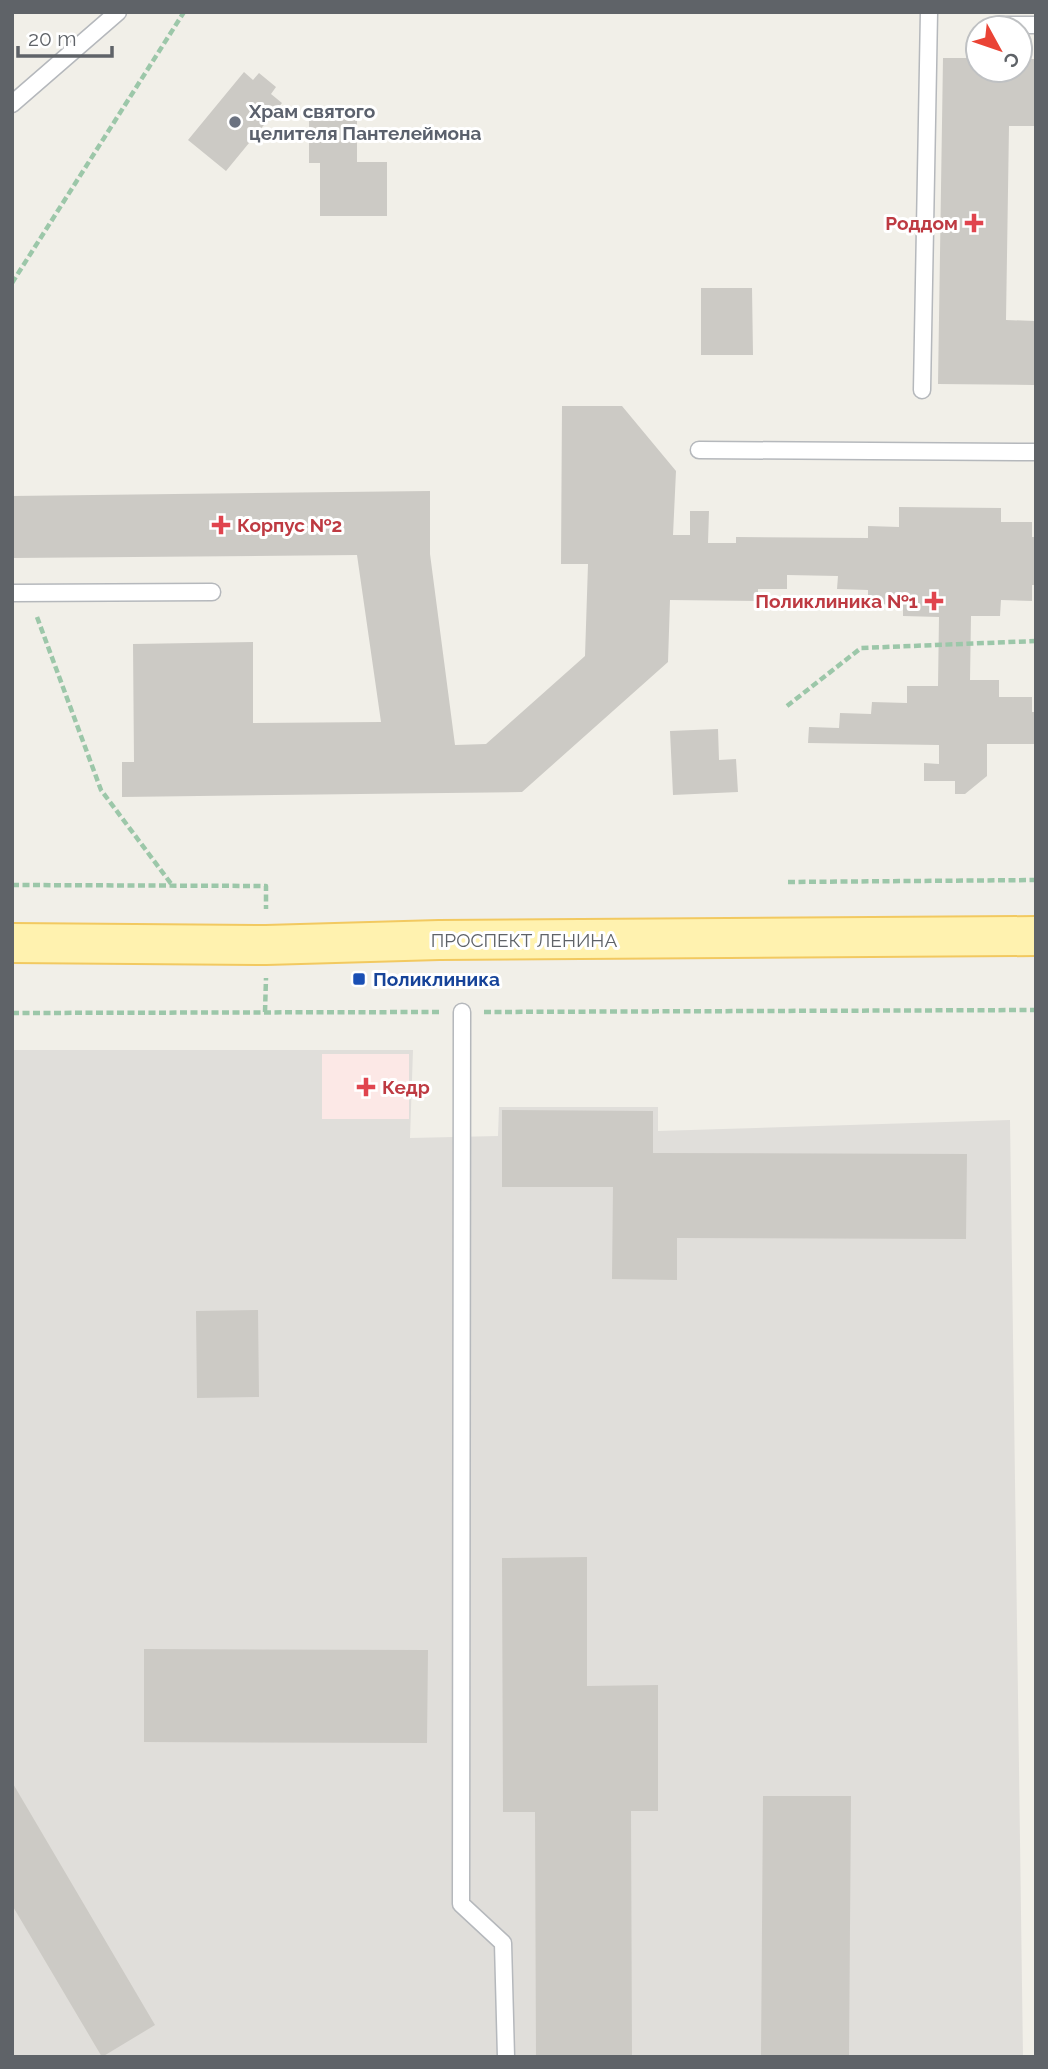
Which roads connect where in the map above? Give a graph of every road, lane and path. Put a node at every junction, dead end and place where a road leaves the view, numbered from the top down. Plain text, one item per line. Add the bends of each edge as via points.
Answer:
1 (118, 12) edge
2 (184, 12) edge
3 (929, 12) edge
4 (12, 104) edge
5 (12, 283) edge
6 (922, 390) dead end
7 (699, 450) dead end
8 (1036, 452) edge
9 (212, 592) dead end
10 (12, 593) edge
11 (29, 593) junction
12 (1036, 641) edge
13 (787, 706) dead end
14 (1036, 880) edge
15 (788, 882) dead end
16 (12, 885) edge
17 (172, 886) junction
18 (266, 887) dead end
19 (1036, 936) edge
20 (12, 943) edge
21 (1036, 1010) edge
22 (462, 1012) junction
23 (12, 1013) edge
24 (506, 2057) edge

1 - 4 lane
2 - 5 path
3 - 6 lane
7 - 8 lane
9 - 11 lane
10 - 11 lane
11 - 17 path via 102,790
12 - 13 path via 861,648
14 - 15 path
16 - 17 path
17 - 18 path
19 - 20 main road, ПРОСПЕКТ ЛЕНИНА via 266,945
21 - 22 path
22 - 23 path
22 - 24 lane via 461,1905 503,1943

